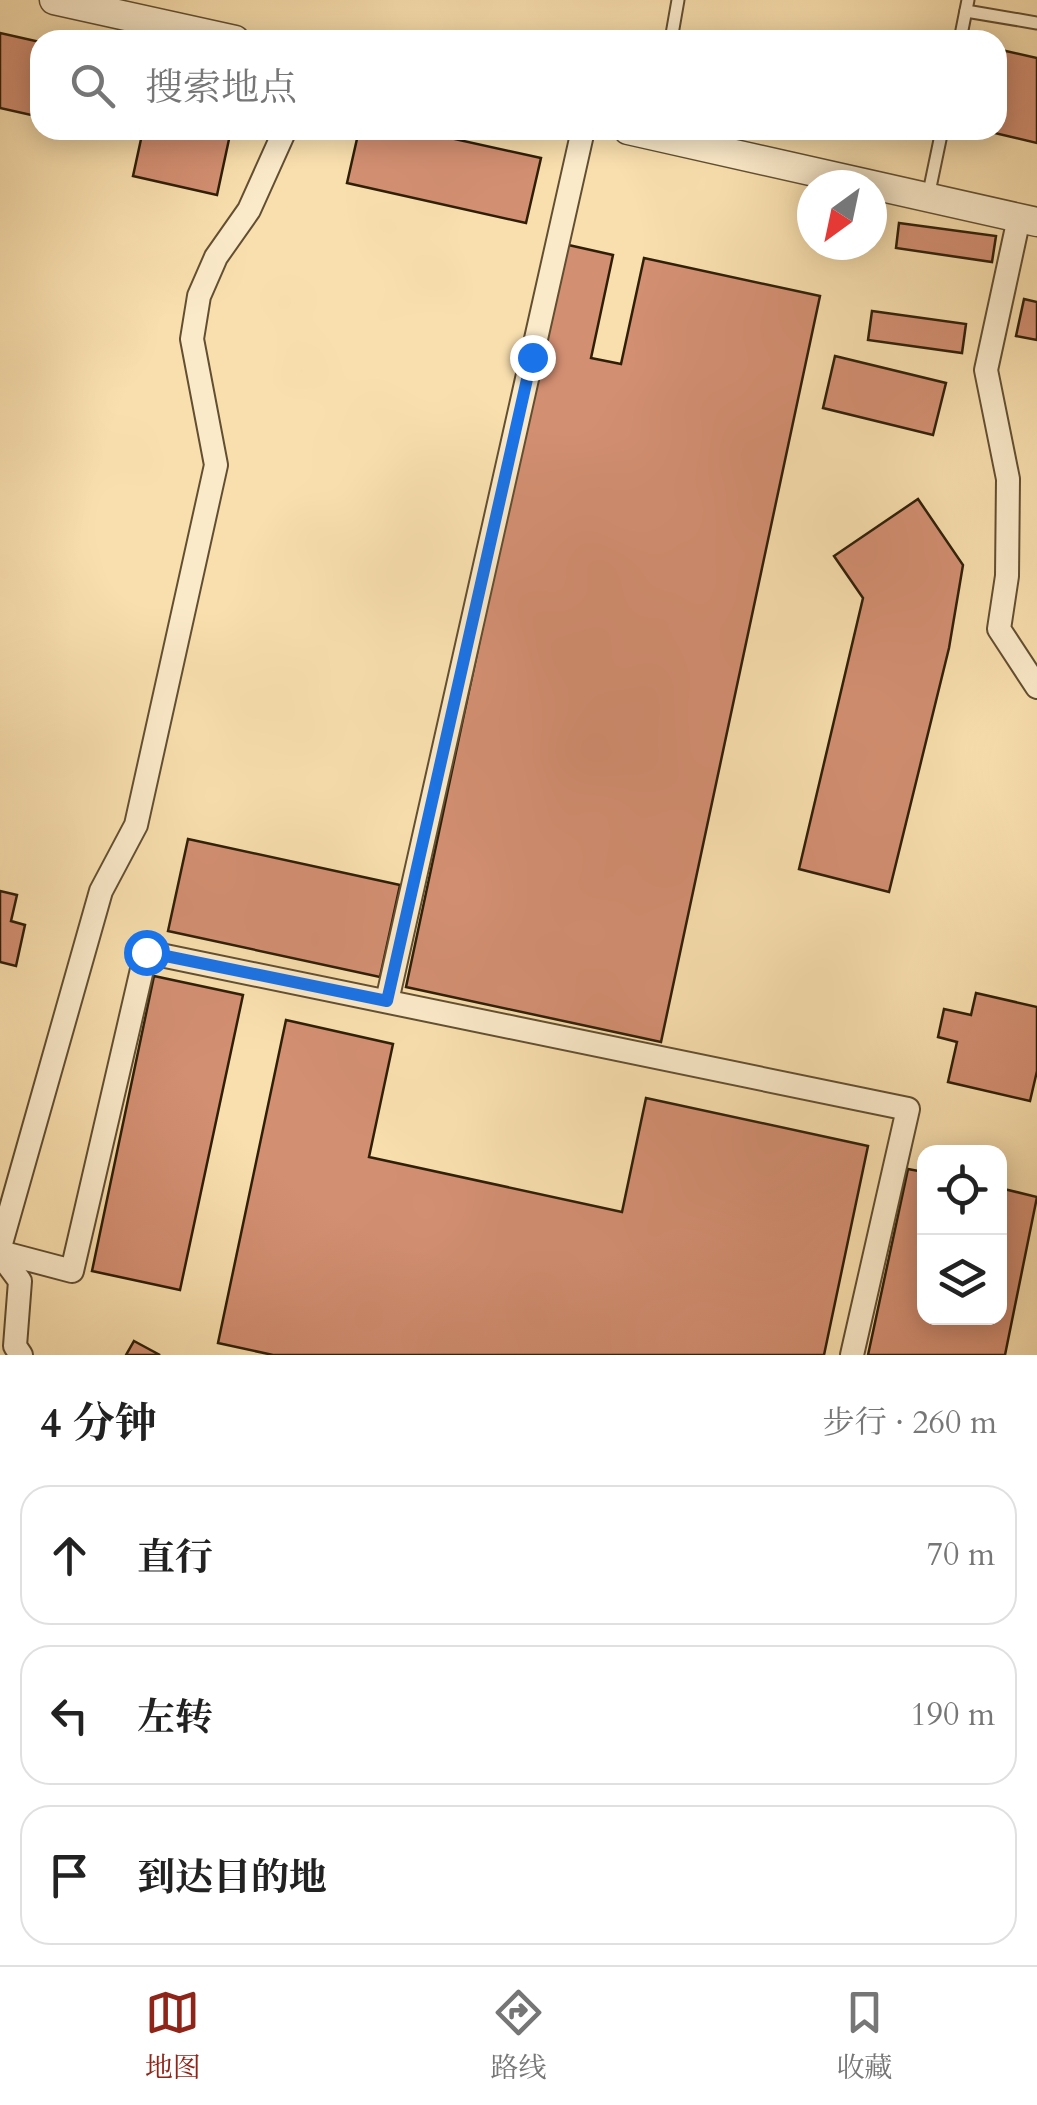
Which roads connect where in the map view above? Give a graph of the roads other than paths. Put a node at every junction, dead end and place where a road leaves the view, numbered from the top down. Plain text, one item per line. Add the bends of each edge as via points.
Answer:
1 (54, 0) edge
2 (678, 0) edge
3 (967, 6) edge
4 (1037, 23) edge
5 (190, 30) edge
6 (673, 30) edge
7 (280, 140) edge
8 (580, 140) edge
9 (680, 140) edge
10 (940, 140) edge
11 (928, 198) junction
12 (1028, 220) edge
13 (1037, 687) edge
14 (387, 1001) junction
15 (0, 1251) edge
16 (21, 1355) edge
17 (852, 1355) edge

1 - 5 street
2 - 6 lane
3 - 4 lane
7 - 15 street via 199,296 192,339 216,465 136,824 101,891
8 - 14 street
9 - 11 street
10 - 11 lane
11 - 12 street
12 - 13 street via 986,370 1008,479 1008,576 998,629
14 - 15 street via 146,952 72,1271
14 - 17 street via 908,1109
15 - 16 street via 20,1282 15,1346

